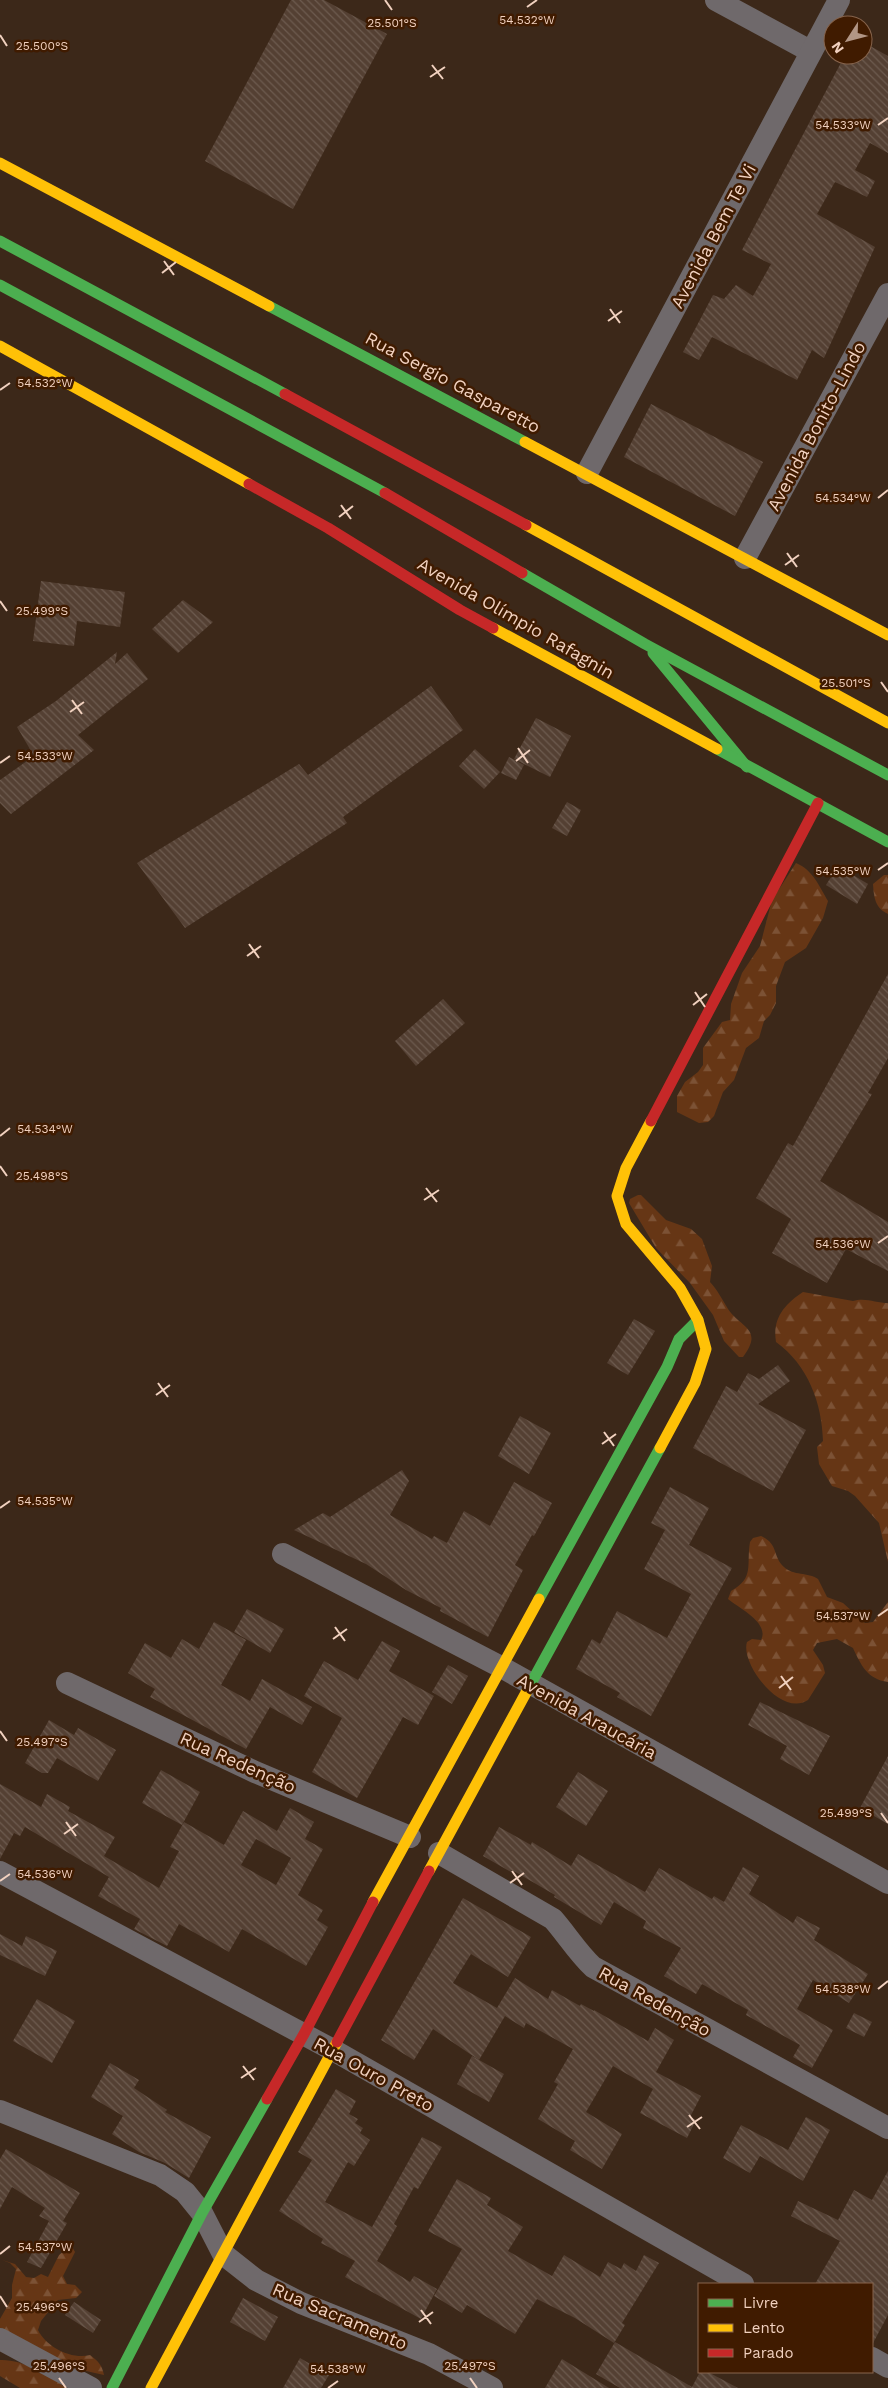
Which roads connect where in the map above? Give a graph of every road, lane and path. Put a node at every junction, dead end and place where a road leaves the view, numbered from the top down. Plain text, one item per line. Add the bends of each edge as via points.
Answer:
1 (716, 0) edge
2 (839, 0) edge
3 (810, 51) junction
4 (0, 163) edge
5 (0, 241) edge
6 (0, 285) edge
7 (888, 294) edge
8 (0, 346) edge
9 (588, 473) junction
10 (745, 558) junction
11 (888, 635) edge
12 (645, 644) junction
13 (888, 722) edge
14 (747, 767) junction
15 (888, 775) edge
16 (818, 803) junction
17 (888, 842) edge
18 (698, 1320) junction
19 (283, 1554) dead end
20 (503, 1668) junction
21 (67, 1683) dead end
22 (532, 1685) junction
23 (410, 1837) junction
24 (439, 1853) junction
25 (0, 1872) edge
26 (888, 1883) edge
27 (304, 2034) junction
28 (333, 2050) junction
29 (0, 2111) edge
30 (888, 2128) edge
31 (202, 2213) junction
32 (223, 2254) junction
33 (741, 2283) edge
34 (0, 2339) edge
35 (873, 2359) edge
36 (888, 2367) edge
37 (91, 2388) edge
38 (112, 2388) edge
39 (151, 2388) edge
40 (492, 2388) edge

1 - 3 street
2 - 3 street, Avenida Bem Te Vi
3 - 9 street, Avenida Bem Te Vi
4 - 9 main road, Rua Sergio Gasparetto
5 - 13 main road
6 - 12 main road via 357,477
7 - 10 street, Avenida Bonito-Lindo
8 - 14 main road, Avenida Olímpio Rafagnin via 328,528 460,610
9 - 10 main road, Rua Sergio Gasparetto
10 - 11 main road, Rua Sergio Gasparetto
12 - 14 main road
12 - 15 main road
14 - 16 main road, Avenida Olímpio Rafagnin
16 - 17 main road, Avenida Olímpio Rafagnin
16 - 18 main road via 626,1168 617,1196 626,1224 680,1288
18 - 20 main road via 679,1340
18 - 22 main road via 706,1349 694,1383
19 - 20 street, Avenida Araucária
20 - 22 street, Avenida Araucária
20 - 23 main road
21 - 23 street, Rua Redenção via 255,1772
22 - 24 main road
22 - 26 street, Avenida Araucária
23 - 27 main road
24 - 28 main road via 411,1894
24 - 30 street, Rua Redenção via 553,1919 593,1967
25 - 27 street, Rua Ouro Preto
27 - 28 street, Rua Ouro Preto
27 - 31 main road
28 - 32 main road
28 - 33 street, Rua Ouro Preto
29 - 31 street, Rua Sacramento via 160,2175 185,2192
31 - 32 street, Rua Sacramento
31 - 38 main road
32 - 39 main road
32 - 40 street, Rua Sacramento via 256,2280 301,2303 429,2354
34 - 37 street
35 - 36 street

